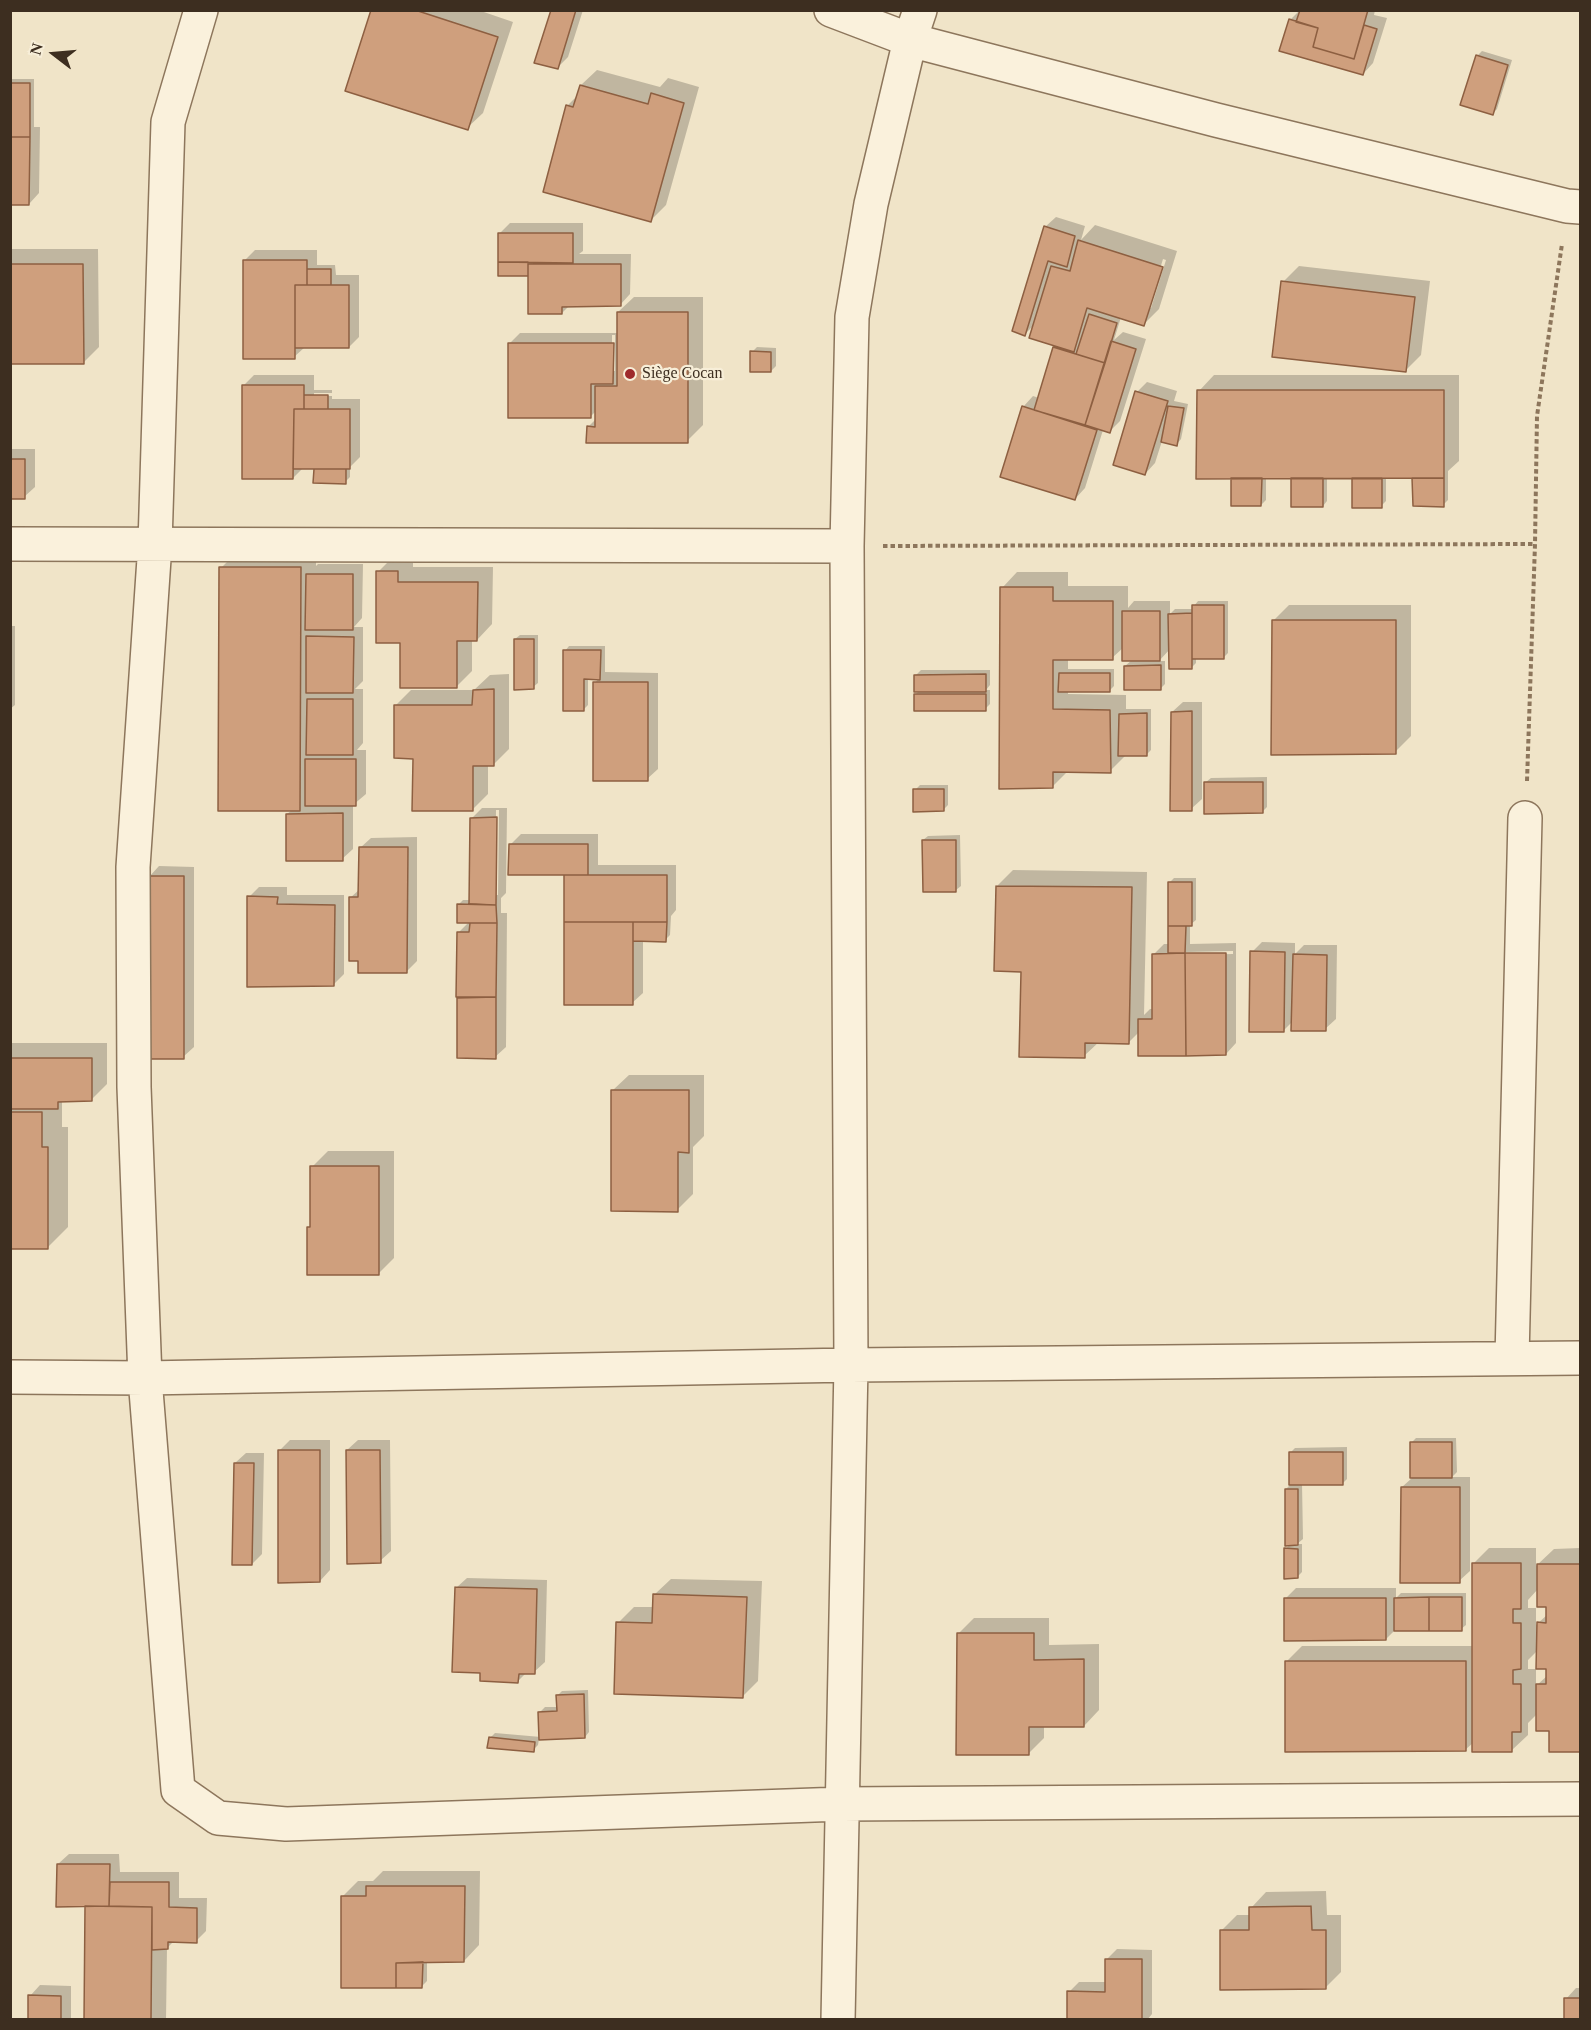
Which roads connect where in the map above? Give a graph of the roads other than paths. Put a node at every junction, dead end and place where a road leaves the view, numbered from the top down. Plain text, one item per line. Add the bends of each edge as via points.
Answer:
1 (201, 10) edge
2 (831, 10) edge
3 (915, 26) edge
4 (1574, 207) edge
5 (10, 544) edge
6 (155, 544) junction
7 (846, 546) junction
8 (1525, 818) road end
9 (1512, 1358) junction
10 (1581, 1358) edge
11 (850, 1365) junction
12 (10, 1377) edge
13 (145, 1378) junction
14 (1581, 1799) edge
15 (842, 1804) junction
16 (838, 2019) edge

1 - 6 street via 168,122
2 - 3 street
3 - 4 street via 1216,120
3 - 7 street via 871,204 852,317
5 - 6 street
6 - 7 street
6 - 13 street via 133,867 134,1087
7 - 11 street
8 - 9 street
9 - 10 street
9 - 11 street
11 - 13 street
11 - 15 street
12 - 13 street
13 - 15 street via 178,1790 218,1818 286,1824
14 - 15 street
15 - 16 street

